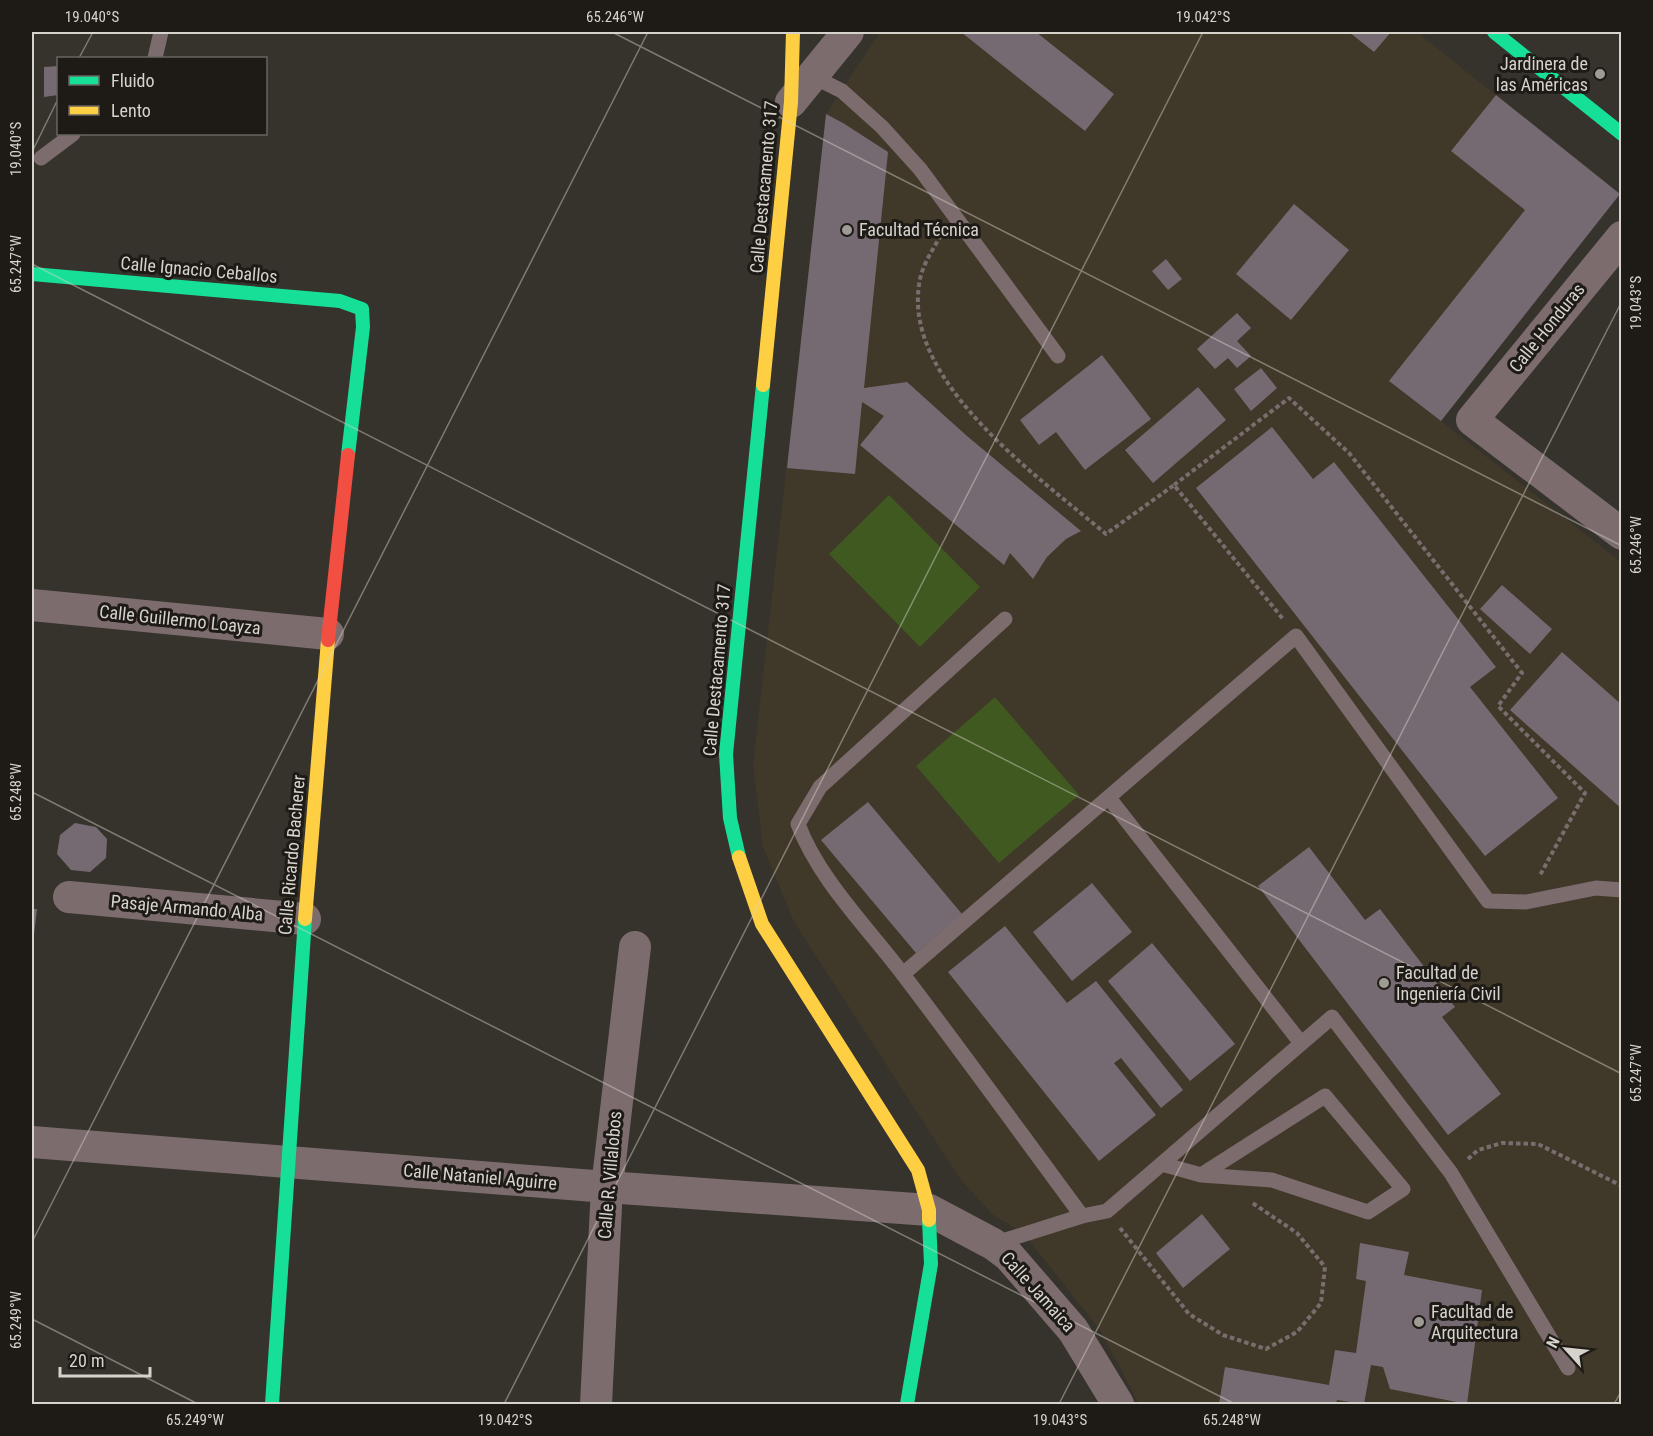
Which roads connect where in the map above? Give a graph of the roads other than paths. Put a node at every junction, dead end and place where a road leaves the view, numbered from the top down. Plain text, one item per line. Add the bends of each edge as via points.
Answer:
1 (160, 32) edge
2 (793, 32) edge
3 (848, 32) edge
4 (1494, 32) edge
5 (155, 57) edge
6 (812, 76) junction
7 (791, 102) junction
8 (1622, 134) edge
9 (72, 135) edge
10 (41, 158) dead end
11 (1622, 237) edge
12 (32, 274) edge
13 (362, 309) joint
14 (1058, 356) dead end
15 (1622, 534) edge
16 (32, 605) edge
17 (1005, 619) dead end
18 (328, 634) junction
19 (1109, 798) junction
20 (1622, 890) edge
21 (69, 897) dead end
22 (304, 918) junction
23 (635, 947) dead end
24 (903, 974) junction
25 (1301, 1043) junction
26 (32, 1142) edge
27 (288, 1161) junction
28 (1162, 1164) junction
29 (1201, 1175) junction
30 (607, 1187) junction
31 (929, 1210) junction
32 (1082, 1216) junction
33 (993, 1244) junction
34 (1568, 1368) dead end
35 (272, 1404) edge
36 (596, 1404) edge
37 (907, 1404) edge
38 (1118, 1404) edge

1 - 5 lane
2 - 7 street, Calle Destacamento 317
3 - 6 street
4 - 8 street
6 - 7 street
6 - 14 lane via 842,90 920,169
7 - 31 street, Calle Destacamento 317 via 726,754 730,818 741,867 762,924 913,1160
9 - 10 lane
11 - 15 street, Calle Honduras via 1472,420
12 - 13 street, Calle Ignacio Ceballos via 340,301
13 - 18 street, Calle Ricardo Bacherer
16 - 18 street, Calle Guillermo Loayza
17 - 24 lane via 820,787 798,824 819,866
18 - 22 street, Calle Ricardo Bacherer
19 - 20 lane via 1296,636 1488,901 1526,902 1596,888
19 - 24 lane
19 - 25 lane
21 - 22 street, Pasaje Armando Alba
22 - 27 street, Calle Ricardo Bacherer
23 - 30 street, Calle R. Villalobos
24 - 32 lane
25 - 28 lane
25 - 34 lane via 1332,1017 1451,1173
26 - 27 street, Calle Nataniel Aguirre
27 - 30 street, Calle Nataniel Aguirre
27 - 35 street, Calle Ricardo Bacherer
28 - 29 lane
28 - 32 lane via 1107,1211
29 - 29 lane via 1272,1180 1368,1212 1403,1189 1325,1096
30 - 31 street, Calle Nataniel Aguirre
30 - 36 street, Calle R. Villalobos
31 - 33 street, Calle Jamaica
31 - 37 street, Calle Destacamento 317 via 931,1264
32 - 33 lane
33 - 38 street, Calle Jamaica via 1009,1256 1073,1330

